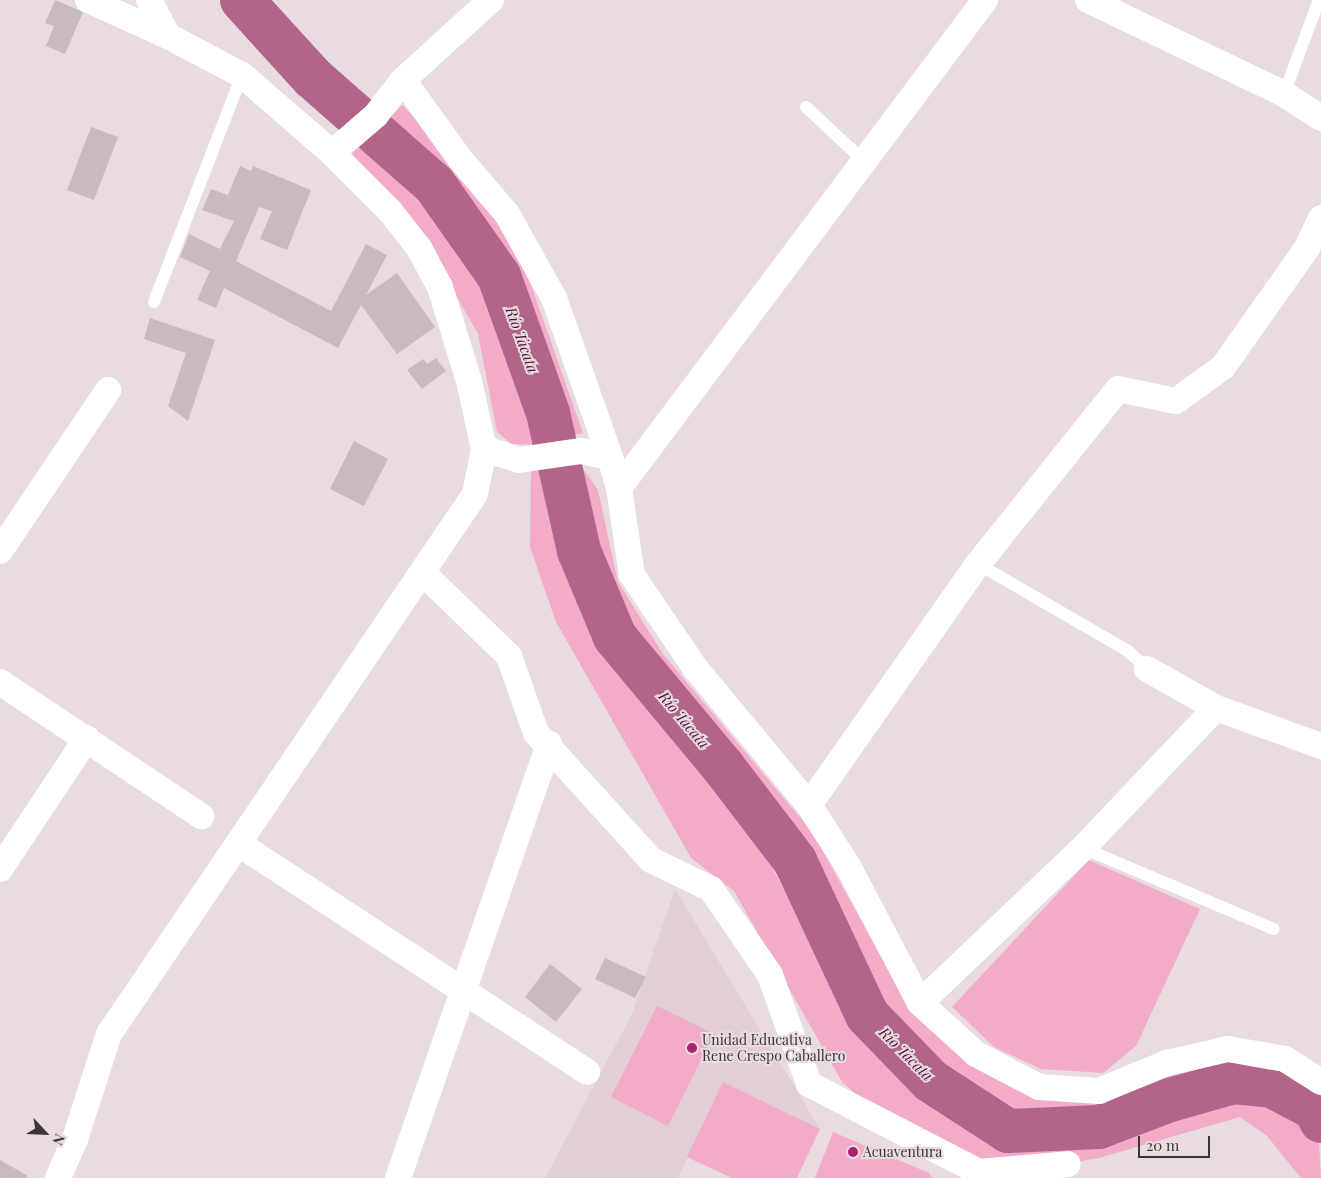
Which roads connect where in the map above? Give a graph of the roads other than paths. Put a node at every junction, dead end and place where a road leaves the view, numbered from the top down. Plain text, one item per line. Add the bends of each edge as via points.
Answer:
1 (88, 0) edge
2 (149, 0) edge
3 (491, 0) edge
4 (985, 0) edge
5 (1088, 0) edge
6 (1319, 0) edge
7 (168, 36) junction
8 (242, 74) junction
9 (403, 80) junction
10 (1284, 94) junction
11 (806, 107) dead end
12 (1321, 118) edge
13 (341, 146) junction
14 (864, 161) junction
15 (1321, 218) edge
16 (154, 302) dead end
17 (108, 390) dead end
18 (484, 449) junction
19 (610, 457) junction
20 (619, 488) junction
21 (0, 551) edge
22 (978, 564) junction
23 (423, 572) junction
24 (1147, 669) joint
25 (0, 682) edge
26 (1216, 708) junction
27 (87, 738) junction
28 (549, 744) junction
29 (1321, 746) edge
30 (809, 806) junction
31 (201, 816) dead end
32 (239, 844) junction
33 (1084, 848) junction
34 (0, 869) edge
35 (1274, 929) dead end
36 (463, 990) junction
37 (920, 1003) junction
38 (587, 1072) dead end
39 (1321, 1082) edge
40 (1068, 1164) dead end
41 (58, 1178) edge
42 (398, 1178) edge

1 - 7 street
2 - 7 street
3 - 9 street
4 - 14 street
5 - 10 street
6 - 10 lane
7 - 8 street
8 - 13 street
8 - 16 lane
9 - 13 street via 376,115
9 - 19 street via 460,159 507,214 554,298
10 - 12 street
11 - 14 lane
13 - 18 street via 419,248 436,280 469,381
14 - 20 street
15 - 22 street via 1308,248 1222,367 1176,401 1118,389
17 - 21 street
18 - 19 street via 519,460 581,451
18 - 23 street via 475,494
19 - 20 street
20 - 30 street via 632,575 696,669
22 - 24 lane via 1128,652
22 - 30 street
23 - 28 street via 509,656 536,733
23 - 32 street
24 - 26 street
25 - 27 street
26 - 29 street
26 - 33 street
27 - 31 street
27 - 34 street
28 - 36 street
28 - 40 street via 651,860 711,889 770,976 809,1084 979,1172
30 - 37 street via 848,866
32 - 36 street
32 - 41 street via 109,1034 75,1139
33 - 35 lane
33 - 37 street
36 - 38 street
36 - 42 street
37 - 39 street via 976,1054 1039,1087 1100,1091 1167,1063 1228,1049 1285,1059

